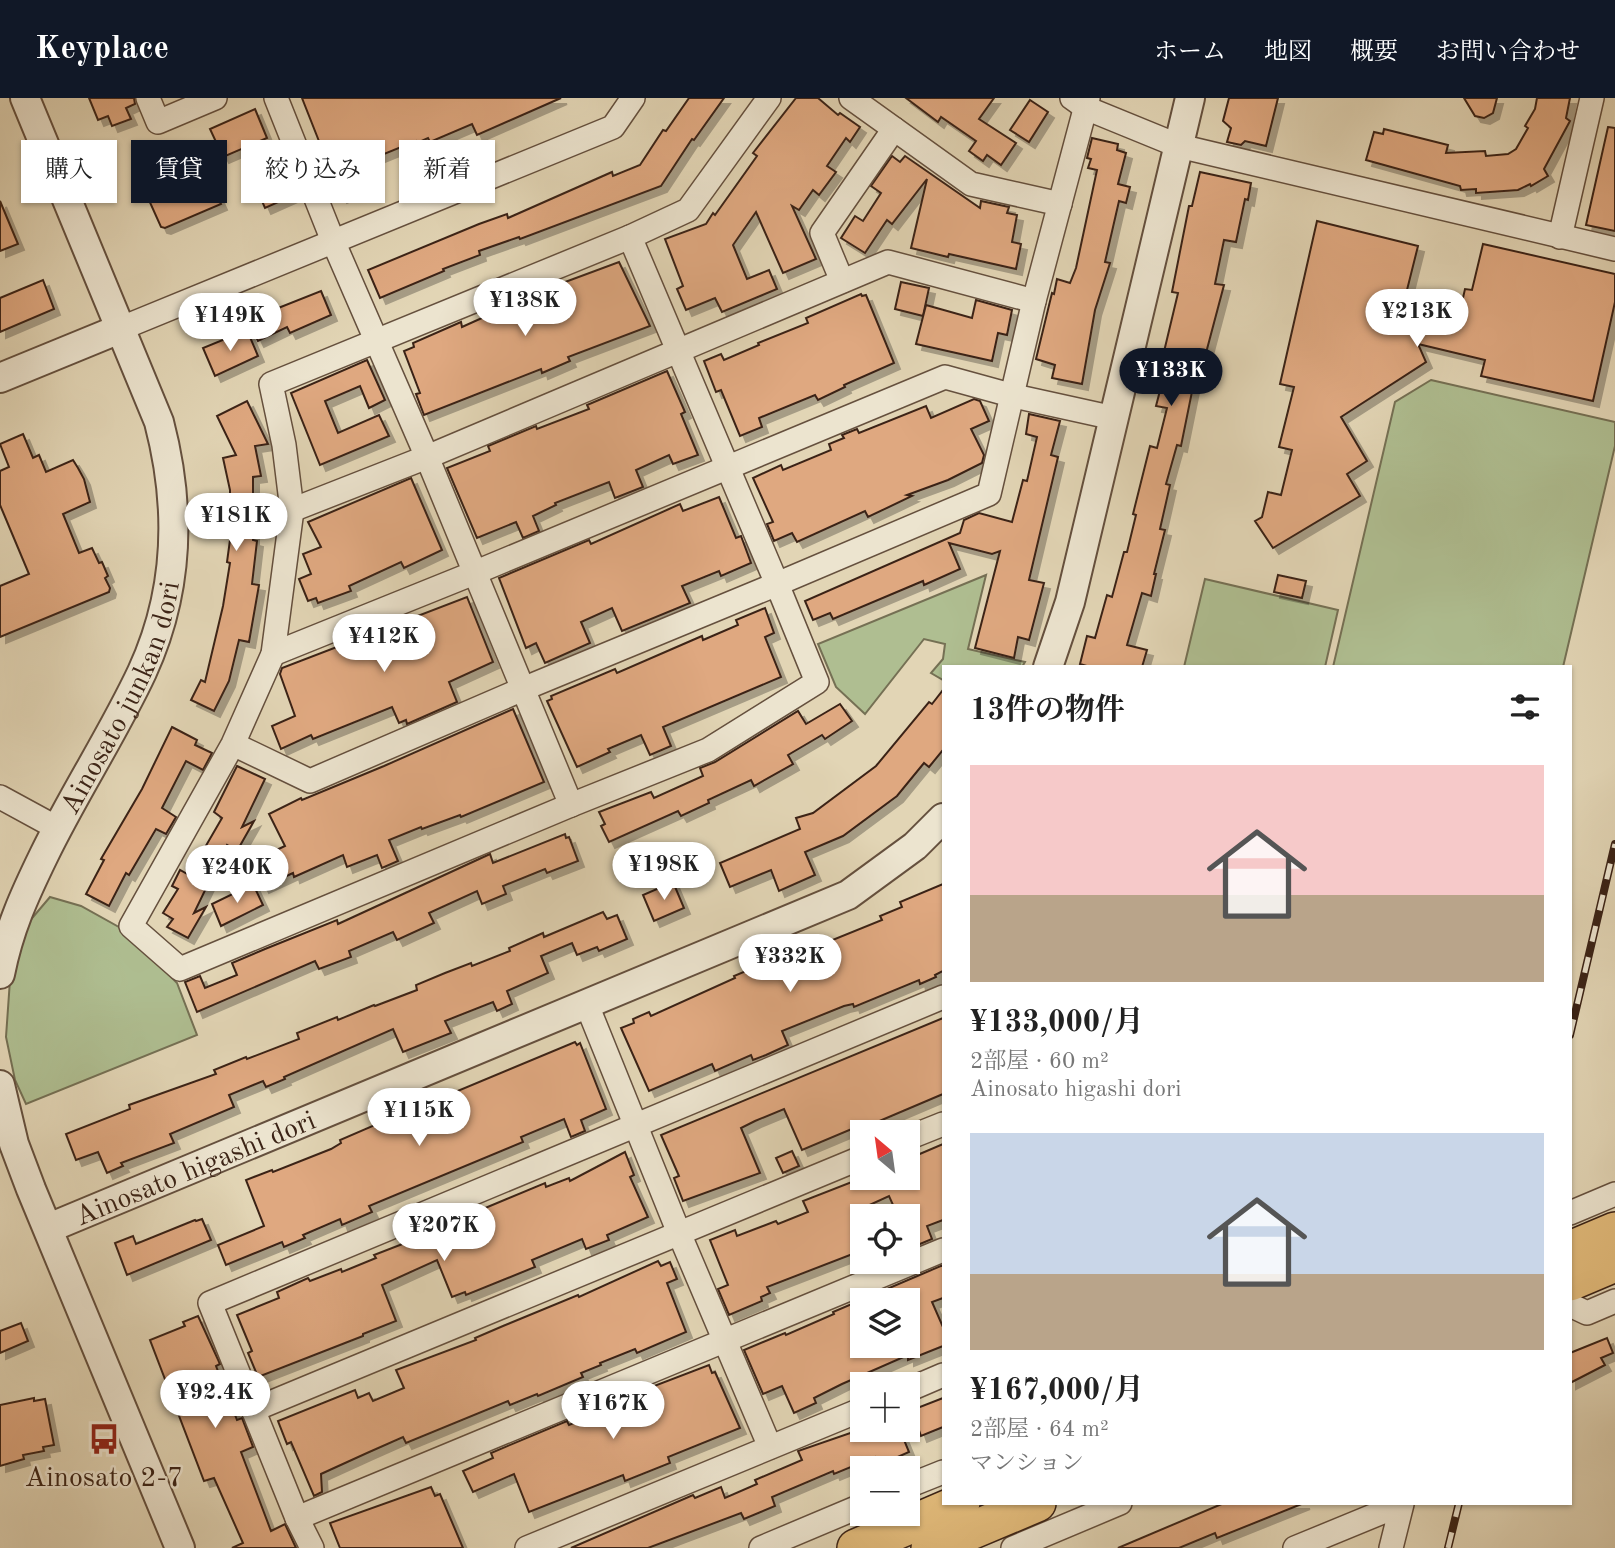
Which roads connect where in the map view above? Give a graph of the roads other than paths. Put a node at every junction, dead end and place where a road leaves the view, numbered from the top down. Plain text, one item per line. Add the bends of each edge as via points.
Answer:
1 (25, 98) edge
2 (148, 98) edge
3 (215, 98) edge
4 (276, 98) edge
5 (633, 98) edge
6 (769, 98) edge
7 (851, 98) edge
8 (1190, 98) edge
9 (1592, 98) edge
10 (1082, 101) edge
11 (894, 129) junction
12 (1179, 146) junction
13 (1060, 204) junction
14 (630, 237) junction
15 (1560, 237) junction
16 (333, 241) junction
17 (1615, 249) edge
18 (842, 281) junction
19 (1034, 301) junction
20 (122, 328) junction
21 (377, 340) junction
22 (680, 351) junction
23 (0, 378) edge
24 (1014, 396) junction
25 (1114, 418) junction
26 (427, 457) junction
27 (728, 467) junction
28 (292, 510) junction
29 (474, 573) junction
30 (777, 584) junction
31 (273, 654) junction
32 (1049, 665) edge
33 (523, 689) junction
34 (233, 744) junction
35 (0, 797) edge
36 (571, 805) junction
37 (942, 819) edge
38 (57, 828) junction
39 (0, 974) edge
40 (942, 997) edge
41 (587, 1004) junction
42 (0, 1085) edge
43 (942, 1124) edge
44 (635, 1126) junction
45 (920, 1133) edge
46 (850, 1162) edge
47 (1615, 1194) edge
48 (1572, 1212) edge
49 (49, 1228) junction
50 (1615, 1231) edge
51 (679, 1233) junction
52 (1572, 1249) edge
53 (942, 1250) edge
54 (1615, 1263) edge
55 (1572, 1281) edge
56 (1615, 1301) edge
57 (1572, 1306) edge
58 (725, 1340) junction
59 (942, 1375) edge
60 (920, 1385) edge
61 (253, 1410) junction
62 (850, 1414) edge
63 (770, 1447) junction
64 (942, 1472) edge
65 (920, 1481) edge
66 (959, 1505) edge
67 (1031, 1505) edge
68 (1115, 1505) edge
69 (1400, 1505) edge
70 (1402, 1505) edge
71 (850, 1510) edge
72 (297, 1518) junction
73 (928, 1538) edge
74 (180, 1548) edge
75 (312, 1548) edge
76 (527, 1548) edge
77 (761, 1548) edge
78 (856, 1548) edge
79 (1013, 1548) edge
80 (1295, 1548) edge
81 (1391, 1548) edge

1 - 20 street, Ainosato junkan dori
2 - 3 street via 158,122
4 - 16 street
5 - 16 street via 613,127
6 - 14 street via 688,210
7 - 11 street
8 - 12 street
9 - 15 street
10 - 12 street
10 - 13 street
11 - 13 street via 971,184
11 - 18 street via 822,233
12 - 15 street
12 - 25 street
13 - 19 street
14 - 21 street
14 - 22 street
15 - 17 street
16 - 20 street
16 - 21 street
18 - 19 street via 888,262
18 - 22 street
19 - 24 street
20 - 23 street
20 - 38 street, Ainosato junkan dori via 169,459 174,547 159,625 142,671
21 - 26 street
21 - 28 street via 271,384
22 - 26 street
22 - 27 street
24 - 25 street
24 - 27 street via 945,377
24 - 30 street via 989,494
25 - 32 street via 1070,602
26 - 28 street
26 - 29 street
27 - 29 street
27 - 30 street
28 - 31 street
29 - 31 street
29 - 33 street
30 - 33 street
30 - 36 street via 817,682 708,750
31 - 34 street
33 - 34 street via 310,781
33 - 36 street
34 - 36 street via 131,926 180,969
35 - 38 street
37 - 41 street, Ainosato higashi dori via 915,846 848,895
38 - 39 street, Ainosato junkan dori via 13,921
40 - 44 street
41 - 44 street
41 - 49 street, Ainosato higashi dori
42 - 49 street via 14,1144
43 - 45 street
44 - 51 street
44 - 61 street via 210,1303
46 - 51 street
47 - 48 street
49 - 74 street
50 - 52 main road
51 - 58 street
51 - 61 street
53 - 58 street
54 - 55 main road
56 - 57 street via 1587,1313
58 - 63 street
58 - 72 street
59 - 60 street
61 - 72 street
62 - 63 street
63 - 76 street
64 - 65 street
66 - 73 main road
67 - 73 main road
68 - 79 street
69 - 80 street
70 - 81 street
71 - 77 street
72 - 75 street
73 - 78 main road

